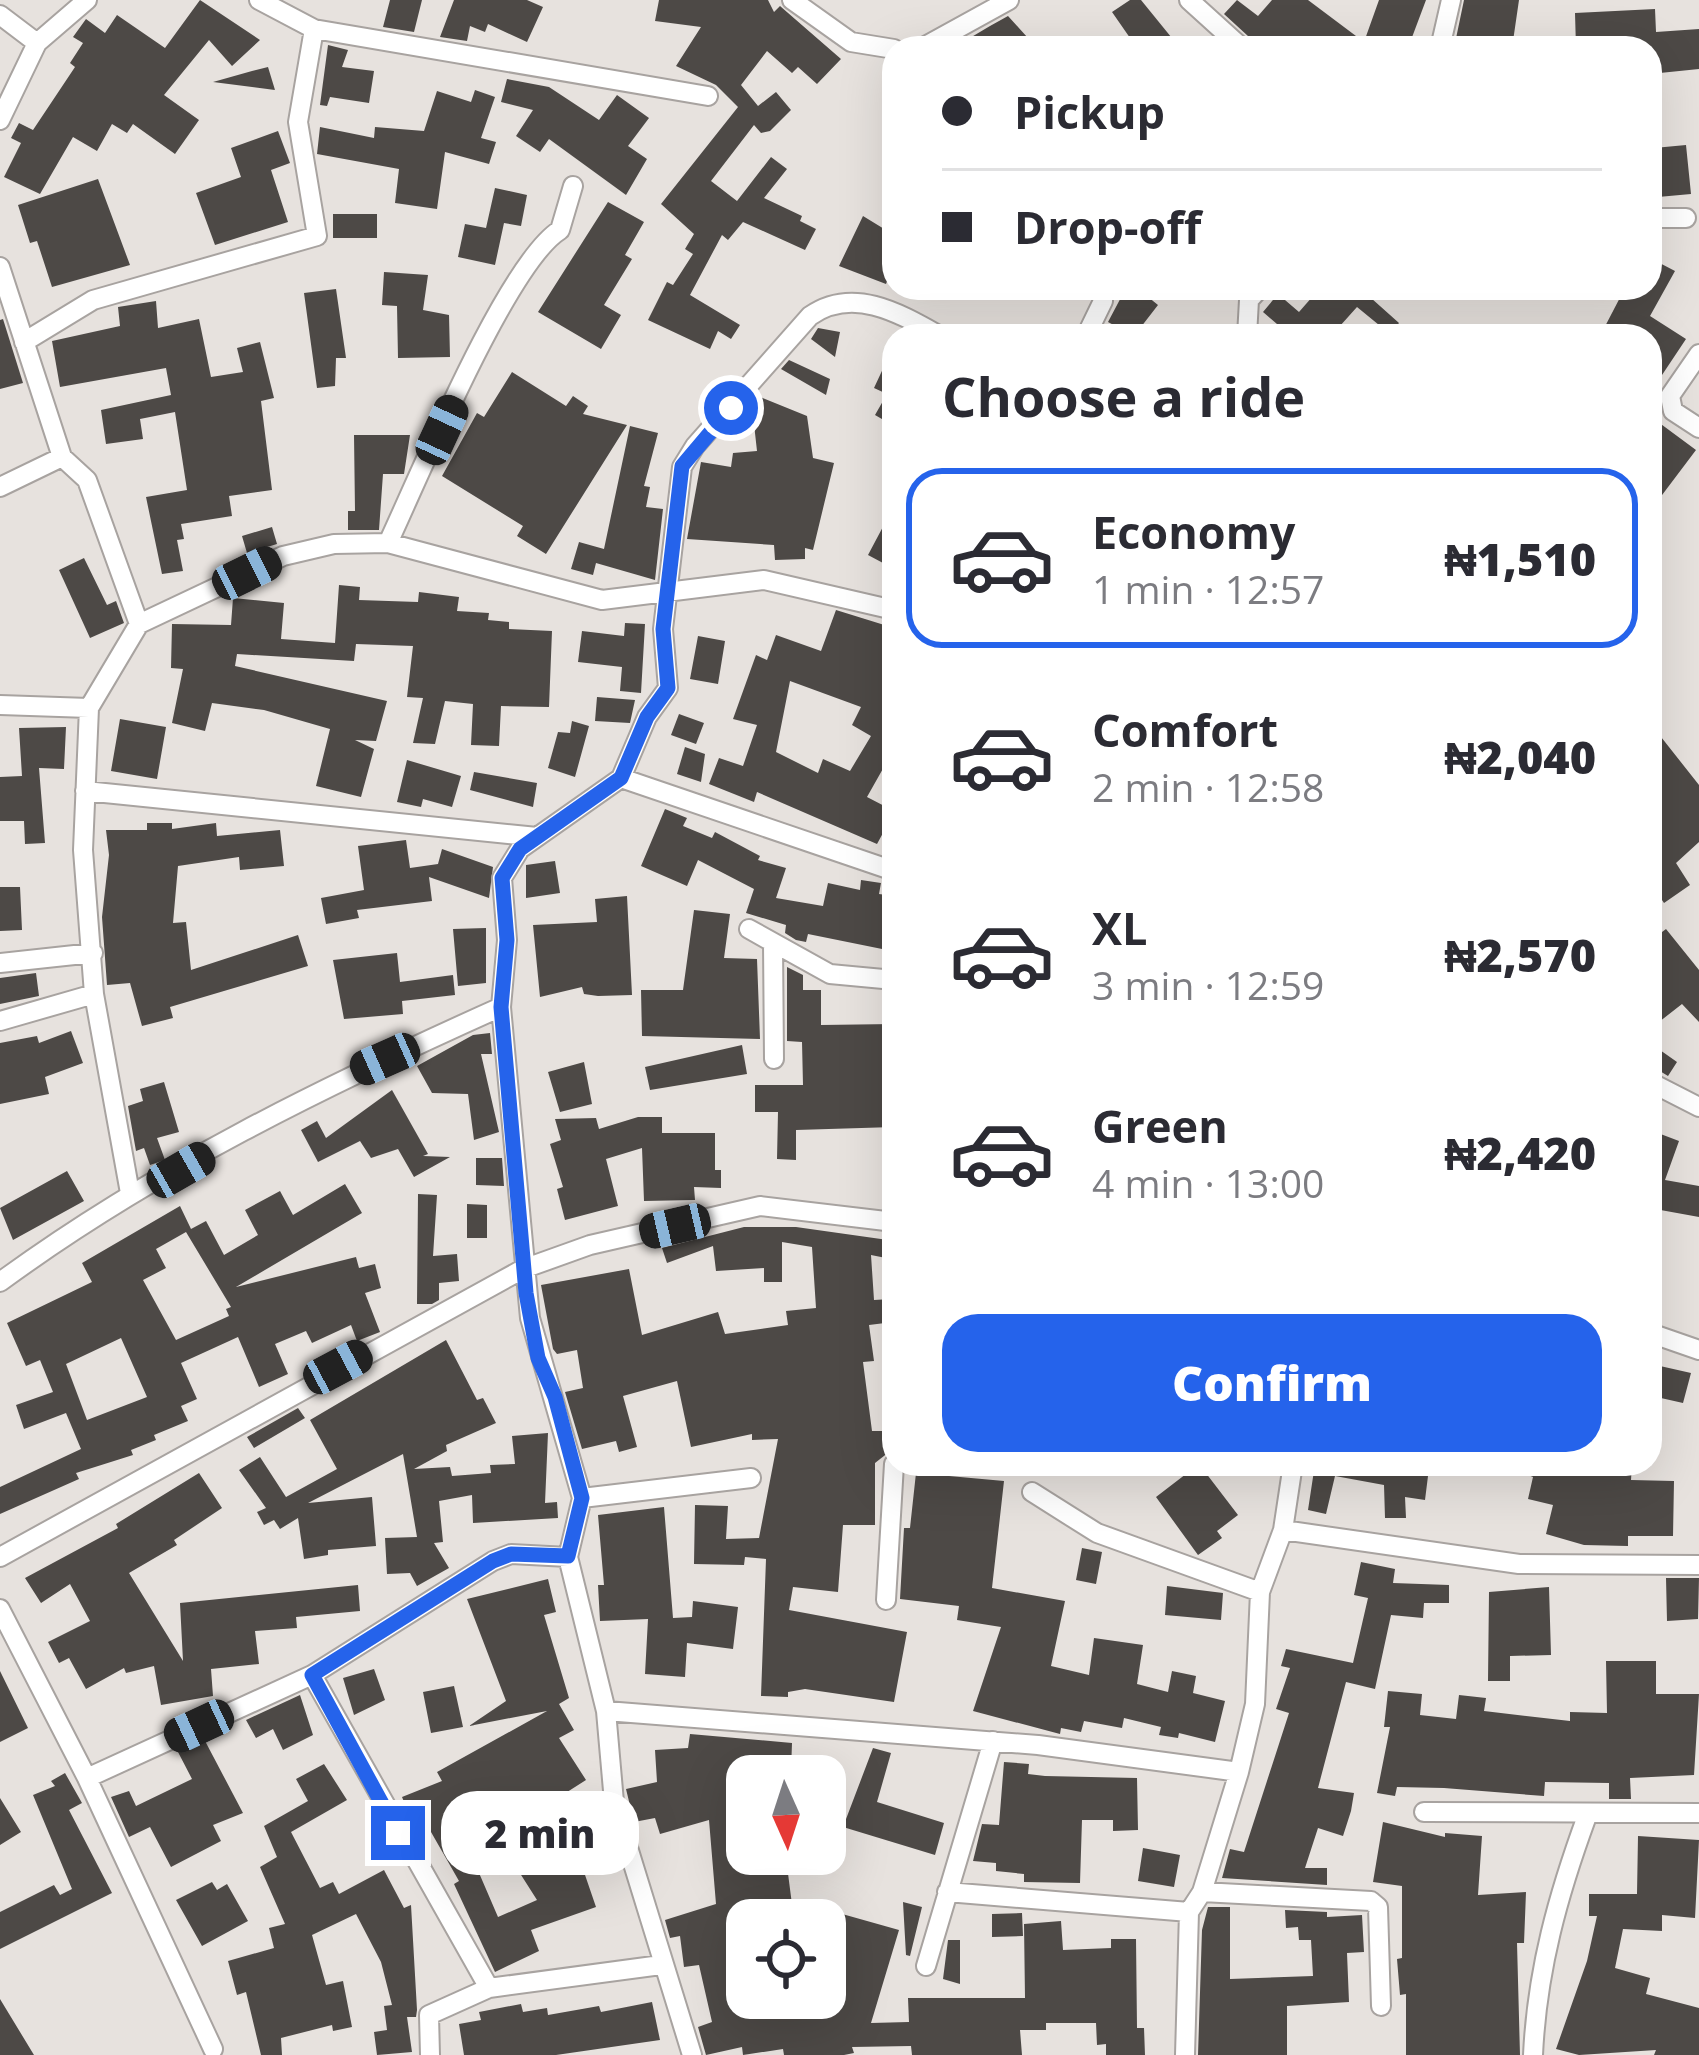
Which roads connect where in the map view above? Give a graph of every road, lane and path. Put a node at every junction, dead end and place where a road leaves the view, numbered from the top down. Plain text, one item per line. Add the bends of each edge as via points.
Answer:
1 (87, 0) edge
2 (259, 0) edge
3 (792, 0) edge
4 (1009, 0) edge
5 (1189, 0) edge
6 (1450, 0) edge
7 (0, 15) edge
8 (314, 29) junction
9 (944, 36) edge
10 (1229, 36) edge
11 (1442, 36) edge
12 (37, 43) junction
13 (882, 47) edge
14 (708, 96) dead end
15 (0, 120) edge
16 (572, 186) dead end
17 (1662, 218) edge
18 (1686, 218) dead end
19 (0, 267) edge
20 (1103, 301) dead end
21 (912, 324) edge
22 (1092, 324) edge
23 (24, 342) junction
24 (1699, 354) edge
25 (1699, 428) edge
26 (62, 457) junction
27 (0, 487) edge
28 (388, 543) junction
29 (670, 593) junction
30 (882, 607) edge
31 (140, 624) junction
32 (0, 705) edge
33 (89, 708) junction
34 (621, 778) junction
35 (85, 790) junction
36 (537, 837) junction
37 (882, 867) edge
38 (749, 929) dead end
39 (772, 944) junction
40 (93, 953) junction
41 (0, 963) edge
42 (882, 980) edge
43 (94, 994) junction
44 (501, 1007) junction
45 (0, 1021) edge
46 (774, 1058) dead end
47 (1662, 1088) edge
48 (1699, 1107) edge
49 (130, 1193) junction
50 (882, 1221) edge
51 (524, 1269) junction
52 (0, 1282) edge
53 (1662, 1337) edge
54 (1699, 1350) edge
55 (893, 1476) edge
56 (1291, 1476) edge
57 (751, 1478) dead end
58 (1032, 1492) dead end
59 (582, 1498) junction
60 (1283, 1530) junction
61 (568, 1556) junction
62 (0, 1557) edge
63 (1699, 1565) edge
64 (1259, 1592) junction
65 (886, 1600) dead end
66 (0, 1610) edge
67 (312, 1675) junction
68 (606, 1711) junction
69 (993, 1741) junction
70 (1239, 1772) junction
71 (87, 1778) junction
72 (1424, 1812) dead end
73 (1699, 1813) edge
74 (1588, 1816) junction
75 (947, 1892) junction
76 (1202, 1892) junction
77 (1189, 1912) junction
78 (662, 1965) junction
79 (926, 1966) dead end
80 (489, 1988) junction
81 (1381, 2006) dead end
82 (213, 2049) dead end
83 (430, 2055) edge
84 (692, 2055) edge
85 (1185, 2055) edge
86 (1534, 2055) edge

1 - 12 street
2 - 8 street
3 - 13 street via 851,42
4 - 9 street
5 - 10 street
6 - 11 street
7 - 12 street
8 - 14 street
8 - 23 street via 298,122 317,236 94,300
12 - 15 street
16 - 28 street via 560,230 540,242 478,354
17 - 18 street
19 - 23 street
20 - 22 street
21 - 29 street via 858,301 826,304 810,316 682,466
23 - 26 street
24 - 25 street via 1670,396 1673,411
26 - 27 street
26 - 31 street via 87,480
28 - 29 street via 579,597
28 - 31 street via 283,556
29 - 30 street via 764,580
29 - 34 street via 663,629 668,688
31 - 33 street
32 - 33 street
33 - 35 street
34 - 36 street
34 - 37 street
35 - 36 street
35 - 40 street
36 - 44 street via 502,878
38 - 39 street
39 - 42 street via 848,980
39 - 46 street
40 - 41 street
40 - 43 street
43 - 45 street
43 - 49 street
44 - 49 street via 310,1094
44 - 51 street
47 - 48 street
49 - 52 street
50 - 51 street via 760,1206 590,1245
51 - 59 street via 538,1358
51 - 62 street
53 - 54 street
55 - 65 street
56 - 60 street
57 - 59 street
58 - 64 street via 1097,1533
59 - 61 street
60 - 63 street via 1519,1564
60 - 64 street
61 - 67 street via 493,1561
61 - 68 street
64 - 70 street via 1255,1704
66 - 71 street
67 - 71 street
67 - 80 street
68 - 69 street
68 - 78 street via 614,1802
69 - 70 street
69 - 75 street
70 - 76 street
71 - 82 street
72 - 74 street
73 - 74 street
74 - 86 street via 1548,1938
75 - 77 street
75 - 79 street
76 - 77 street
76 - 81 street via 1371,1900 1378,1907
77 - 85 street
78 - 80 street
78 - 84 street
80 - 83 street via 430,2015

